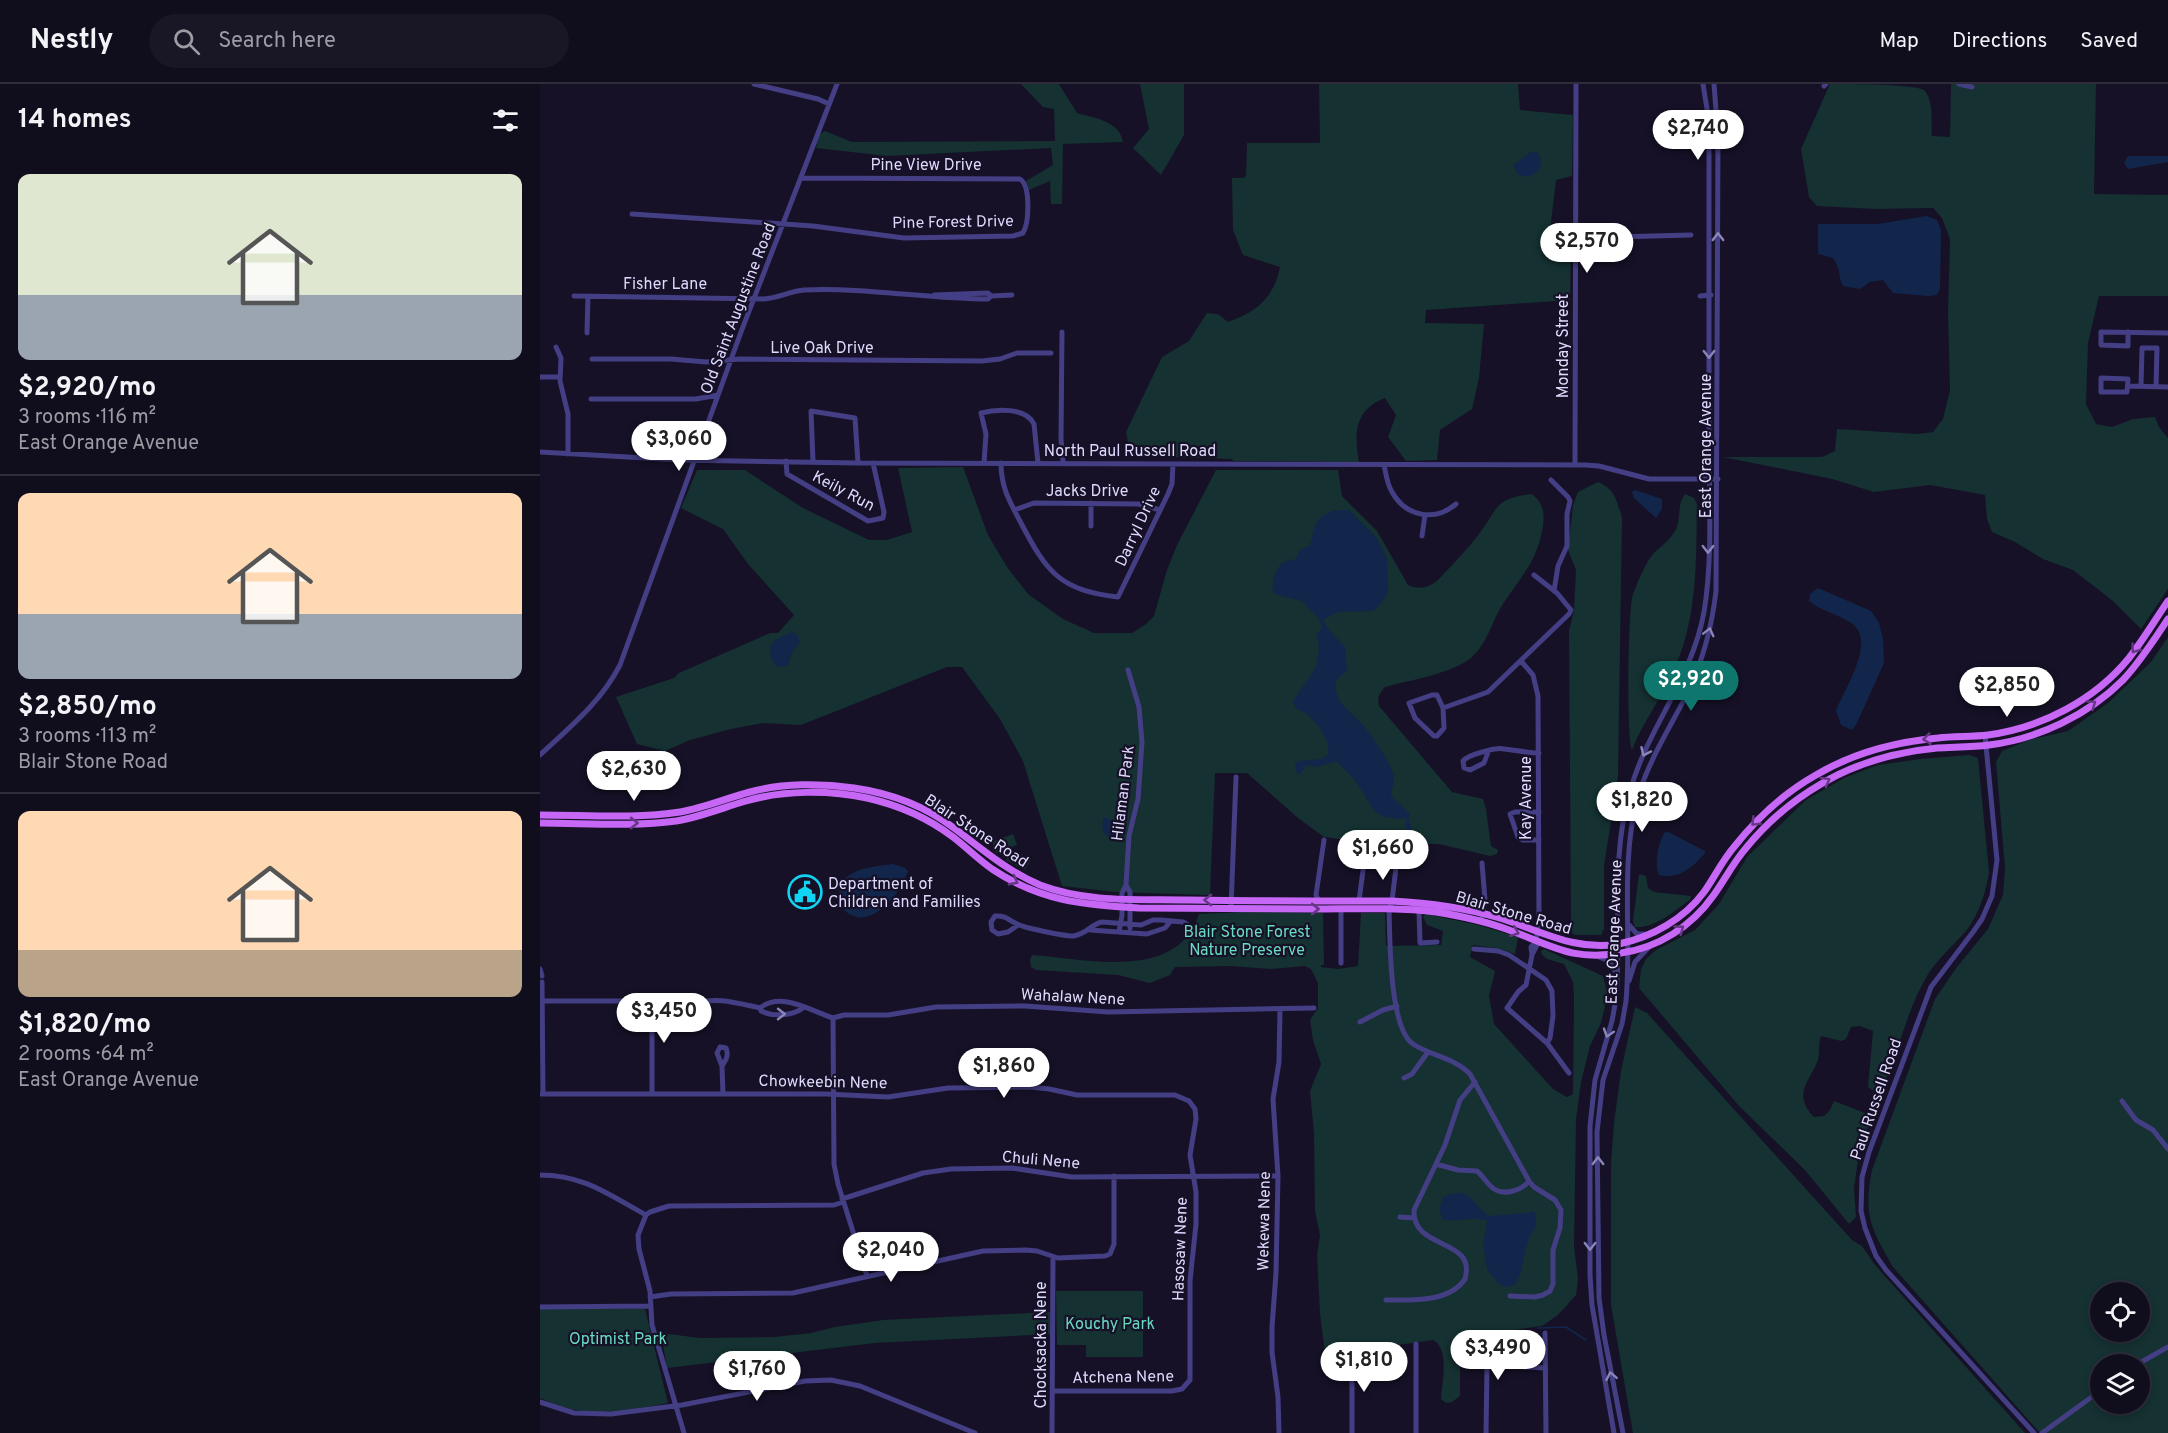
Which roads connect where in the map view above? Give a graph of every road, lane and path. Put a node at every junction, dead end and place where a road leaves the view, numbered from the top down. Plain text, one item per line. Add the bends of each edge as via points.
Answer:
1 (754, 84) edge
2 (837, 84) edge
3 (1576, 84) edge
4 (1703, 84) edge
5 (1714, 84) edge
6 (1959, 84) edge
7 (1972, 87) dead end
8 (830, 104) junction
9 (801, 178) junction
10 (1027, 206) joint
11 (632, 214) dead end
12 (783, 225) junction
13 (1691, 235) dead end
14 (1576, 238) junction
15 (1012, 295) dead end
16 (1718, 295) junction
17 (574, 296) dead end
18 (588, 296) junction
19 (1700, 296) dead end
20 (1709, 296) junction
21 (755, 297) junction
22 (1062, 332) dead end
23 (2128, 332) junction
24 (587, 333) dead end
25 (2168, 333) edge
26 (556, 347) dead end
27 (1051, 352) dead end
28 (592, 359) dead end
29 (731, 360) junction
30 (540, 376) edge
31 (559, 377) junction
32 (2128, 386) junction
33 (2141, 386) junction
34 (2156, 387) junction
35 (2168, 387) edge
36 (718, 395) junction
37 (591, 399) dead end
38 (540, 452) edge
39 (568, 454) junction
40 (694, 460) junction
41 (786, 461) junction
42 (813, 461) junction
43 (858, 462) junction
44 (1063, 462) junction
45 (873, 463) junction
46 (984, 463) junction
47 (1001, 463) junction
48 (1038, 463) junction
49 (1173, 464) junction
50 (1384, 465) junction
51 (1575, 465) junction
52 (1709, 479) junction
53 (1718, 479) junction
54 (1551, 480) dead end
55 (1091, 503) junction
56 (1456, 504) dead end
57 (1014, 510) junction
58 (1160, 510) junction
59 (1425, 515) junction
60 (1091, 526) dead end
61 (1422, 536) dead end
62 (1534, 575) dead end
63 (1554, 591) junction
64 (2168, 601) edge
65 (2168, 619) edge
66 (2155, 621) junction
67 (2163, 627) junction
68 (1521, 661) junction
69 (1128, 670) dead end
70 (1681, 683) junction
71 (1690, 687) junction
72 (1443, 708) junction
73 (1985, 735) junction
74 (1986, 745) junction
75 (1488, 752) junction
76 (1539, 753) junction
77 (540, 755) edge
78 (1236, 777) dead end
79 (1771, 807) junction
80 (919, 812) junction
81 (1539, 812) junction
82 (1778, 815) junction
83 (542, 819) edge
84 (1324, 840) dead end
85 (1539, 840) junction
86 (1365, 855) dead end
87 (1397, 859) dead end
88 (996, 861) junction
89 (1482, 863) dead end
90 (992, 868) junction
91 (1318, 898) junction
92 (1359, 901) junction
93 (1126, 903) junction
94 (1231, 904) junction
95 (1391, 905) junction
96 (1341, 909) junction
97 (1419, 911) junction
98 (1482, 917) junction
99 (1628, 919) junction
100 (1170, 922) junction
101 (1120, 924) junction
102 (1018, 925) junction
103 (1130, 925) junction
104 (1190, 926) dead end
105 (1090, 930) junction
106 (1119, 932) junction
107 (1130, 932) junction
108 (1537, 932) junction
109 (1653, 933) junction
110 (1536, 940) junction
111 (1437, 942) dead end
112 (1627, 942) junction
113 (1617, 944) junction
114 (1652, 944) junction
115 (1474, 949) dead end
116 (1627, 952) junction
117 (1617, 954) junction
118 (1591, 955) junction
119 (1341, 963) dead end
120 (1530, 968) junction
121 (1617, 975) junction
122 (541, 976) edge
123 (1627, 994) junction
124 (542, 1001) junction
125 (703, 1002) dead end
126 (1397, 1006) junction
127 (760, 1008) junction
128 (803, 1008) junction
129 (1314, 1008) dead end
130 (1280, 1009) junction
131 (833, 1018) junction
132 (1360, 1022) dead end
133 (1547, 1043) junction
134 (1428, 1052) junction
135 (722, 1066) dead end
136 (1569, 1073) dead end
137 (1404, 1078) dead end
138 (1475, 1082) junction
139 (541, 1094) edge
140 (652, 1094) junction
141 (723, 1094) junction
142 (834, 1095) junction
143 (1175, 1095) joint
144 (2122, 1101) dead end
145 (2168, 1149) edge
146 (1436, 1164) junction
147 (540, 1175) edge
148 (1114, 1176) junction
149 (1193, 1176) junction
150 (1278, 1176) junction
151 (1529, 1181) junction
152 (843, 1200) junction
153 (646, 1215) junction
154 (1400, 1217) dead end
155 (1414, 1218) junction
156 (1590, 1227) junction
157 (1598, 1227) junction
158 (1053, 1258) junction
159 (867, 1276) junction
160 (1510, 1296) dead end
161 (650, 1297) junction
162 (1386, 1300) dead end
163 (650, 1306) junction
164 (540, 1307) edge
165 (1545, 1333) dead end
166 (1416, 1344) dead end
167 (2168, 1347) edge
168 (1352, 1353) dead end
169 (2150, 1356) edge
170 (1545, 1368) junction
171 (1190, 1380) joint
172 (1053, 1391) junction
173 (2090, 1398) edge
174 (540, 1402) edge
175 (676, 1405) junction
176 (684, 1433) edge
177 (975, 1433) edge
178 (1052, 1433) edge
179 (1279, 1433) edge
180 (1352, 1433) edge
181 (1416, 1433) edge
182 (1486, 1433) edge
183 (1545, 1433) edge
184 (1614, 1433) edge
185 (1623, 1433) edge
186 (2034, 1433) edge
187 (2042, 1433) edge

1 - 8 street
2 - 8 street, Old Saint Augustine Road
3 - 14 street, Monday Street
4 - 20 street, East Orange Avenue via 1709,134
16 -> 5 street, East Orange Avenue
6 - 7 street
8 - 9 street, Old Saint Augustine Road
9 - 10 street, Pine View Drive via 1016,178 1026,184
9 - 12 street, Old Saint Augustine Road
10 - 12 street, Pine Forest Drive via 1026,228 1013,236 915,238
11 - 12 street
12 - 21 street, Old Saint Augustine Road
13 - 14 street
14 - 51 street, Monday Street
15 - 21 street, Fisher Lane via 978,299 802,290 774,298
16 - 20 street
16 - 53 street, East Orange Avenue
17 - 18 street, Fisher Lane
18 - 21 street, Fisher Lane
18 - 24 street
19 - 20 street
20 -> 52 street, East Orange Avenue
21 - 29 street, Old Saint Augustine Road
22 - 44 street
23 - 23 street via 2101,332 2101,345 2128,346
23 - 25 street
26 - 31 street via 561,358
27 - 29 street, Live Oak Drive via 1017,353 982,361
28 - 29 street, Live Oak Drive
29 - 36 street, Old Saint Augustine Road
30 - 31 street
31 - 39 street via 568,414
32 - 32 street via 2127,392 2101,392 2101,378 2128,379
32 - 33 street
33 - 34 street
33 - 34 street via 2142,348 2157,348
34 - 35 street
36 - 37 street via 696,399
36 - 40 street, Old Saint Augustine Road
38 - 39 street, North Paul Russell Road
39 - 40 street, North Paul Russell Road
40 - 41 street, North Paul Russell Road
40 - 77 street, Old Saint Augustine Road via 614,676 592,705
41 - 42 street, North Paul Russell Road
41 - 45 street, Keily Run via 787,474 873,522 882,518 884,512
42 - 43 street, North Paul Russell Road
42 - 43 street via 811,411 855,418
43 - 45 street, North Paul Russell Road
44 - 48 street, North Paul Russell Road
44 - 49 street, North Paul Russell Road
45 - 46 street, North Paul Russell Road
46 - 47 street, North Paul Russell Road
46 - 48 street via 986,434 981,413 998,411 1020,412 1032,419
47 - 48 street, North Paul Russell Road
47 - 57 street via 1002,485
49 - 50 street, North Paul Russell Road
49 - 58 street, Darryl Drive via 1172,484
50 - 51 street, North Paul Russell Road
50 - 59 street via 1395,497 1410,510
51 - 52 street, North Paul Russell Road via 1599,466 1649,479
52 - 53 street, North Paul Russell Road
52 -> 70 street, East Orange Avenue via 1706,599
71 -> 53 street, East Orange Avenue via 1705,650 1716,591
54 - 63 street via 1570,501 1568,546 1558,566
55 - 57 street, Jacks Drive via 1034,503
55 - 58 street, Jacks Drive via 1146,504
55 - 60 street
56 - 59 street via 1443,513
57 - 58 street, Darryl Drive via 1039,556 1056,575 1082,590 1118,597
59 - 61 street
62 - 63 street
63 - 68 street via 1571,610
64 - 66 main road, Blair Stone Road
65 - 67 main road, Blair Stone Road
66 - 67 main road
66 -> 73 main road, Blair Stone Road via 2122,665 2085,698 2033,724
74 -> 67 main road, Blair Stone Road via 2035,734 2089,707 2123,680
68 - 72 street via 1488,692
68 - 76 street, Kay Avenue via 1533,675 1537,688
69 - 93 street, Hilaman Park via 1142,742 1138,799 1122,892
70 - 71 street
70 -> 113 street, East Orange Avenue via 1646,748 1628,798 1618,858
71 - 99 street, East Orange Avenue via 1652,759 1637,801 1629,844
72 - 72 street via 1437,695 1409,703 1414,718 1434,735 1444,728
73 - 74 street, Paul Russell Road
73 -> 79 main road, Blair Stone Road via 1927,739 1876,749 1815,775
82 -> 74 main road, Blair Stone Road via 1822,783 1878,759 1916,750
74 - 186 street, Paul Russell Road via 1997,860 1992,896 1982,919 1939,975 1923,1004 1866,1162 1861,1211 1870,1243 1886,1270
75 - 75 street via 1467,756 1462,760 1464,768 1470,770 1484,763
75 - 76 street via 1504,748
76 - 81 street, Kay Avenue
78 - 94 street
79 - 82 main road
79 -> 109 main road, Blair Stone Road via 1735,845 1696,902
80 - 83 main road, Blair Stone Road via 854,792 783,790 660,822
80 - 88 main road, Blair Stone Road via 953,827
80 - 90 main road, Blair Stone Road
81 - 85 street, Kay Avenue
81 - 85 street via 1510,814 1518,837
114 -> 82 main road, Blair Stone Road via 1679,930 1702,910 1743,851
84 - 91 street
85 - 108 street, Kay Avenue
86 - 92 street
87 - 95 street
88 - 90 main road
88 - 93 main road, Blair Stone Road via 1041,885
89 - 98 street
90 -> 93 main road, Blair Stone Road via 1066,902
91 - 92 main road, Blair Stone Road
91 - 94 main road, Blair Stone Road
92 - 95 main road, Blair Stone Road
93 - 94 main road, Blair Stone Road
93 - 101 street
93 - 103 street
94 -> 96 main road, Blair Stone Road
95 - 96 main road, Blair Stone Road
95 - 97 main road, Blair Stone Road
95 - 98 main road, Blair Stone Road via 1433,904
95 - 126 street
96 - 119 street
97 - 98 main road, Blair Stone Road
97 - 111 street via 1420,943
98 - 108 main road, Blair Stone Road
98 -> 110 main road, Blair Stone Road
99 - 109 street via 1636,934
99 - 112 street, East Orange Avenue
100 - 103 street via 1153,920
100 - 104 street
100 - 107 street via 1155,933
101 - 103 street
101 - 105 street via 1096,923
101 - 106 street
102 - 102 street via 998,934 992,930 991,922 1001,915
102 - 105 street via 1064,936
103 - 107 street
105 - 106 street
106 - 107 street
108 - 110 street, Kay Avenue
108 - 113 main road, Blair Stone Road via 1578,944
109 - 112 main road, Blair Stone Road
110 - 118 main road, Blair Stone Road via 1558,950
110 - 120 street, Kay Avenue
112 - 113 main road, Blair Stone Road
112 - 116 street, East Orange Avenue
113 - 117 street, East Orange Avenue
114 - 116 main road, Blair Stone Road
114 - 123 street via 1635,962
115 - 120 street via 1498,951
116 - 117 main road, Blair Stone Road
116 - 123 street, East Orange Avenue
117 - 118 main road, Blair Stone Road
117 - 121 street, East Orange Avenue
118 - 121 street via 1610,961
120 - 133 street via 1546,980 1552,991 1552,1032
120 - 133 street, Kay Avenue via 1526,985 1507,1008
121 -> 156 street, East Orange Avenue via 1614,1014 1591,1103
122 - 124 street
157 -> 123 street, East Orange Avenue via 1599,1102
124 - 139 street
124 - 140 street via 647,1003 652,1013
125 - 127 street via 721,1000
126 - 132 street
126 - 134 street via 1405,1036
127 - 128 street via 768,1003 791,1002
127 -> 128 street via 765,1013 793,1014
128 - 131 street
129 - 130 street, Wahalaw Nene
130 - 131 street, Wahalaw Nene via 1108,1012 1025,1006 936,1007
130 - 150 street, Wekewa Nene via 1273,1113
131 - 142 street
133 - 136 street
134 - 137 street via 1412,1074
134 - 138 street via 1461,1066
135 - 141 street
138 - 146 street via 1460,1100
138 - 151 street
139 - 140 street, Chowkeebin Nene
140 - 141 street, Chowkeebin Nene
141 - 142 street, Chowkeebin Nene
142 - 143 street, Chowkeebin Nene via 888,1097 948,1088 1030,1087 1077,1095
142 - 152 street via 834,1164
143 - 149 street, Hasosaw Nene via 1189,1101 1196,1113 1190,1155
144 - 145 street via 2136,1120 2153,1130
146 - 151 street via 1477,1171 1498,1191 1518,1190
146 - 155 street via 1418,1199
147 - 153 street via 579,1180
148 - 149 street, Chuli Nene
148 - 152 street, Chuli Nene via 1063,1177 1012,1168 951,1169 923,1173
148 - 158 street via 1110,1254 1098,1258
149 - 150 street, Chuli Nene
149 - 171 street, Hasosaw Nene via 1196,1224 1190,1288
150 - 179 street, Wekewa Nene via 1272,1352
151 - 160 street via 1558,1203 1560,1210 1553,1250 1553,1284 1550,1291 1536,1297
152 - 153 street, Chuli Nene via 834,1205 669,1206
152 - 159 street
153 - 161 street via 638,1242
154 - 155 street
155 - 162 street via 1422,1232 1462,1256 1466,1276 1459,1287 1430,1298
156 - 157 street
156 -> 184 street, East Orange Avenue via 1593,1321
185 -> 157 street, East Orange Avenue via 1601,1312
158 - 159 street via 1037,1251 983,1251
158 - 172 street, Chocksacka Nene
159 - 161 street via 793,1293
161 - 163 street
163 - 164 street
163 - 175 street
165 - 170 street
166 - 181 street
167 - 169 street
168 - 180 street
170 - 182 street via 1487,1367
170 - 183 street
171 - 172 street, Atchena Nene via 1182,1389 1172,1391
172 - 178 street, Chocksacka Nene
173 - 187 street
174 - 175 street via 584,1414
175 - 176 street
175 - 177 street via 831,1380 860,1386

